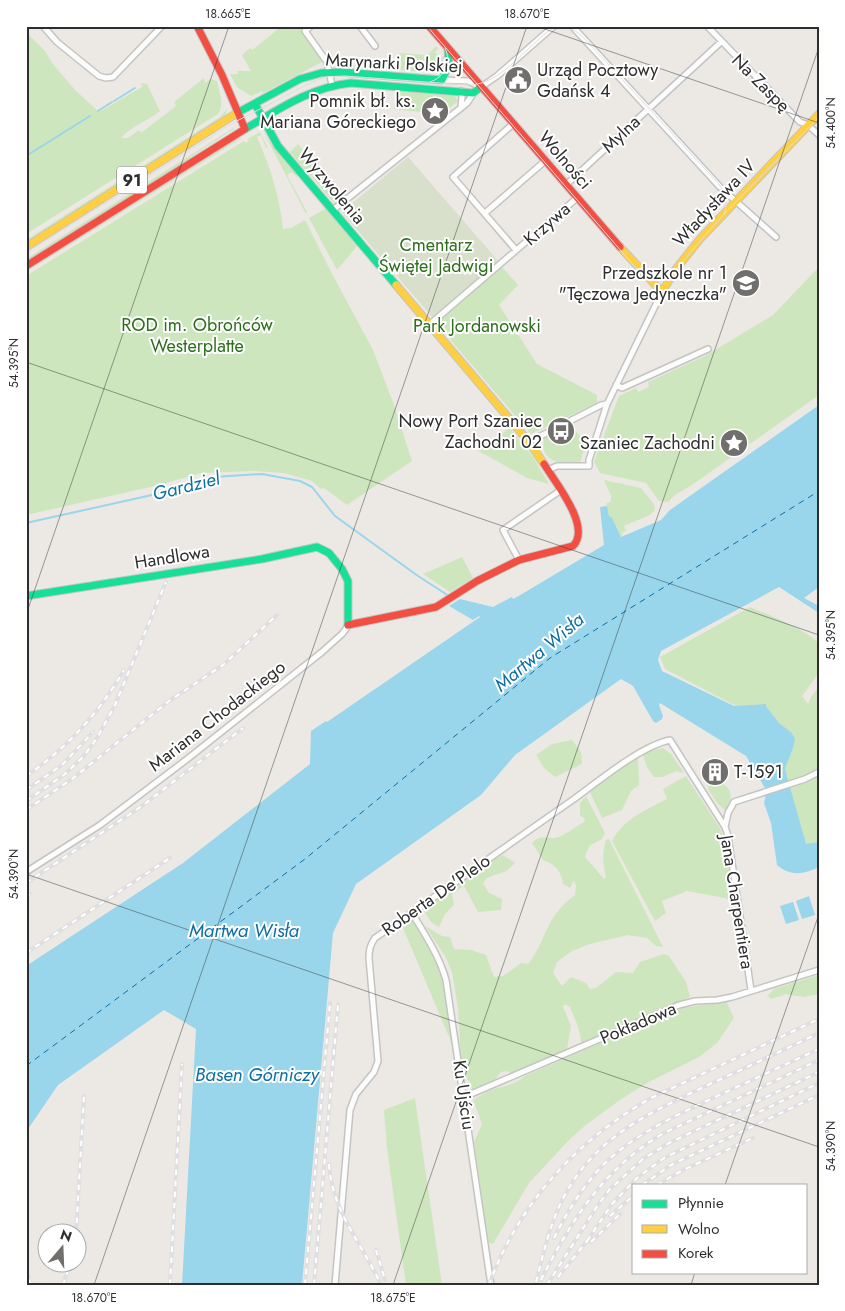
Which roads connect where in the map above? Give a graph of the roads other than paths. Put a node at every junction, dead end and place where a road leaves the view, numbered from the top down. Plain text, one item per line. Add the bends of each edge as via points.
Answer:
1 (43, 26) edge
2 (162, 26) edge
3 (196, 26) edge
4 (311, 26) edge
5 (360, 26) edge
6 (429, 26) edge
7 (554, 26) edge
8 (572, 26) edge
9 (707, 26) edge
10 (721, 42) junction
11 (376, 46) dead end
12 (447, 47) junction
13 (330, 72) junction
14 (442, 80) junction
15 (332, 85) junction
16 (478, 89) junction
17 (461, 91) junction
18 (254, 104) junction
19 (460, 108) junction
20 (647, 110) junction
21 (238, 113) junction
22 (819, 114) edge
23 (262, 119) junction
24 (513, 124) junction
25 (808, 124) junction
26 (245, 129) junction
27 (819, 135) edge
28 (545, 161) junction
29 (566, 185) junction
30 (577, 198) junction
31 (735, 200) junction
32 (333, 210) junction
33 (484, 213) junction
34 (776, 237) dead end
35 (26, 247) edge
36 (516, 250) junction
37 (26, 266) edge
38 (662, 292) junction
39 (430, 324) junction
40 (708, 349) dead end
41 (616, 385) junction
42 (607, 404) junction
43 (529, 442) junction
44 (548, 470) junction
45 (561, 490) junction
46 (519, 560) junction
47 (26, 596) edge
48 (348, 626) junction
49 (670, 740) joint
50 (819, 772) edge
51 (725, 826) junction
52 (26, 872) edge
53 (412, 913) junction
54 (819, 970) edge
55 (751, 990) junction
56 (464, 1097) junction
57 (335, 1285) edge
58 (491, 1285) edge

1 - 2 street via 99,76 106,78 113,77
3 - 21 street
4 - 13 street via 305,31 327,62
5 - 11 street
6 - 12 street, Wolności
7 - 16 street
8 - 20 street
9 - 10 street, Na Zaspę
10 - 20 street, Mylna
10 - 25 street, Na Zaspę via 800,122
12 - 14 street via 449,64
12 - 16 street, Wolności
13 - 14 street, Marynarki Polskiej / 91
13 - 15 street
13 - 18 street, Marynarki Polskiej / 91 via 300,79
14 - 16 street, Marynarki Polskiej via 468,82
15 - 17 street, Marynarki Polskiej / 91 via 351,83
15 - 23 street, Marynarki Polskiej / 91
16 - 17 street, Marynarki Polskiej / 91 via 472,93
16 - 19 street
16 - 24 street, Wolności
17 - 19 street
18 - 21 street, Marynarki Polskiej / 91
18 - 23 street, Wyzwolenia
19 - 32 street
20 - 29 street, Mylna
20 - 31 street
21 - 26 street
21 - 35 street, Marynarki Polskiej / 91
22 - 25 street, Władysława IV
23 - 26 street, Marynarki Polskiej / 91
23 - 32 street, Wyzwolenia via 273,139
24 - 28 street, Wolności
24 - 33 street, Krzywa via 454,177
25 - 27 street, Na Zaspę
25 - 31 street, Władysława IV
26 - 37 street, Marynarki Polskiej / 91
28 - 29 street, Wolności
28 - 33 street
29 - 30 street, Wolności
30 - 36 street, Krzywa
30 - 38 street, Wolności
31 - 34 street
31 - 38 street, Władysława IV via 686,254
32 - 39 street, Wyzwolenia
33 - 36 street, Krzywa
36 - 39 street, Krzywa
38 - 41 street, Władysława IV
39 - 43 street, Wyzwolenia
40 - 41 street via 622,388
41 - 42 street, Władysława IV
42 - 43 street
42 - 44 street, Władysława IV via 589,460 590,466 557,466
43 - 44 street
44 - 45 street
45 - 46 street via 503,530
45 - 46 street via 574,510 579,536 577,542 573,546
46 - 48 street via 476,581 444,603
47 - 48 street, Handlowa via 322,548 330,553 348,581
48 - 52 street, Mariana Chodackiego via 322,652 186,760 100,825
49 - 51 street, Jana Charpentiera
49 - 53 street, Roberta De'Plelo via 645,749
50 - 51 street via 805,780 734,802
51 - 55 street, Jana Charpentiera
53 - 56 street, Ku Ujściu via 442,963
53 - 57 street, Roberta De'Plelo via 375,938 369,948 378,1061 374,1072 356,1094 350,1110
54 - 55 street, Pokładowa
55 - 56 street, Pokładowa via 717,1000 678,1005
56 - 58 street, Ku Ujściu

